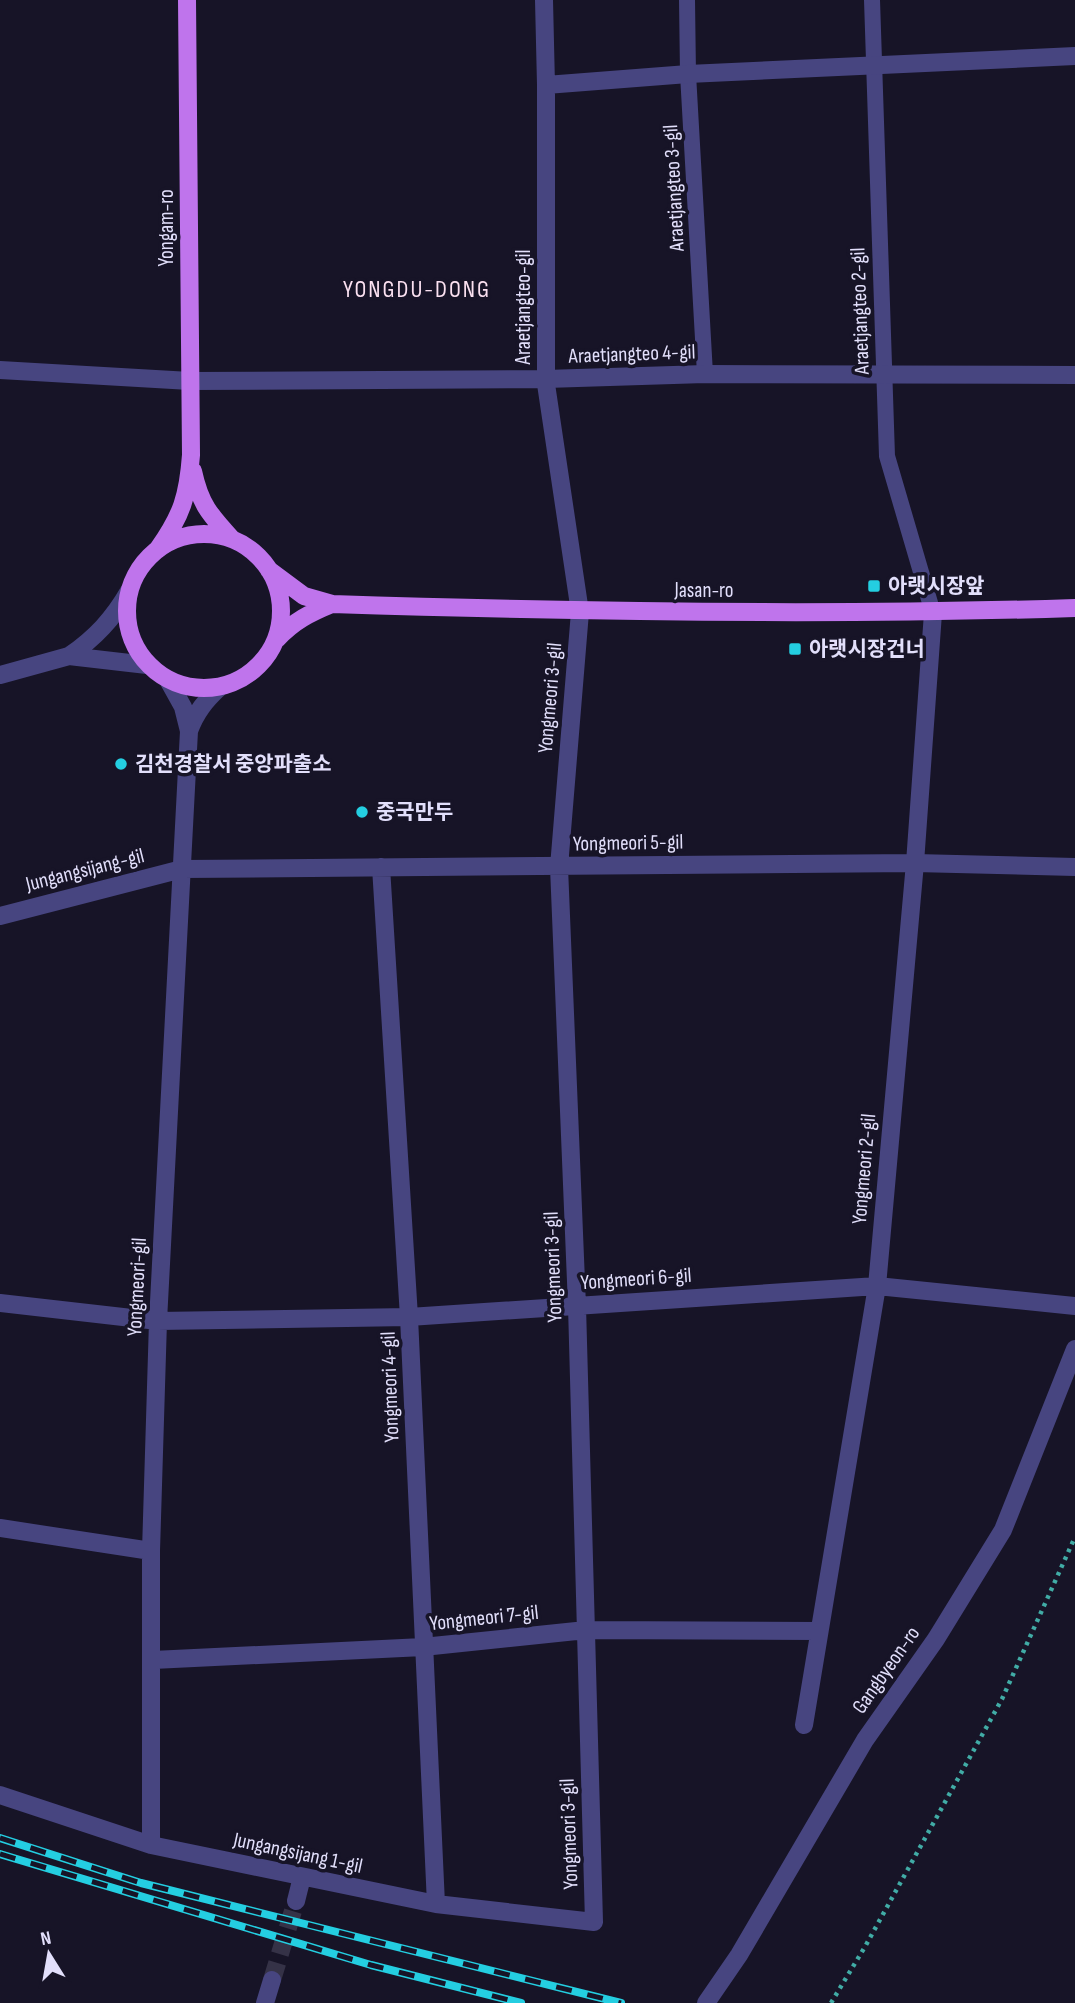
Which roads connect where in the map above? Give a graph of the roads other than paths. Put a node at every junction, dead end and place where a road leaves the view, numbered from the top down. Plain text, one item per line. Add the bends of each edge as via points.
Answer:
1 (187, 0) edge
2 (544, 0) edge
3 (687, 0) edge
4 (872, 0) edge
5 (1075, 56) edge
6 (873, 66) junction
7 (688, 74) junction
8 (546, 85) junction
9 (0, 370) edge
10 (705, 374) junction
11 (884, 374) junction
12 (1075, 375) edge
13 (546, 379) junction
14 (190, 381) junction
15 (191, 455) junction
16 (232, 539) junction
17 (158, 549) junction
18 (269, 570) junction
19 (129, 591) junction
20 (332, 604) junction
21 (1075, 608) edge
22 (580, 612) junction
23 (933, 613) junction
24 (276, 640) junction
25 (69, 656) junction
26 (147, 665) junction
27 (0, 675) edge
28 (168, 680) junction
29 (220, 687) junction
30 (190, 732) junction
31 (915, 863) junction
32 (381, 867) junction
33 (559, 867) junction
34 (1075, 867) edge
35 (182, 869) junction
36 (0, 916) edge
37 (877, 1286) junction
38 (0, 1303) edge
39 (578, 1306) junction
40 (1075, 1306) edge
41 (409, 1317) junction
42 (158, 1321) junction
43 (1075, 1349) edge
44 (0, 1528) edge
45 (151, 1551) junction
46 (586, 1630) junction
47 (819, 1631) junction
48 (423, 1647) junction
49 (153, 1660) junction
50 (804, 1725) dead end
51 (0, 1795) edge
52 (151, 1845) junction
53 (302, 1877) junction
54 (296, 1901) tunnel mouth
55 (436, 1904) junction
56 (594, 1922) joint
57 (272, 1980) tunnel mouth
58 (265, 2003) edge
59 (706, 2003) edge

1 - 14 main road, Yongam-ro
2 - 8 street, Araetjangteo-gil
3 - 7 lane, Araetjangteo 3-gil
4 - 6 lane, Araetjangteo 2-gil
5 - 6 street
6 - 7 street
6 - 11 lane, Araetjangteo 2-gil
7 - 8 street
7 - 10 lane, Araetjangteo 3-gil
8 - 13 street, Araetjangteo-gil
9 - 14 street, Araetjangteo 4-gil
10 - 11 street, Araetjangteo 4-gil
10 - 13 street, Araetjangteo 4-gil
11 - 12 street, Araetjangteo 4-gil
11 - 23 lane, Araetjangteo 2-gil via 887,456
13 - 14 street, Araetjangteo 4-gil
13 - 22 street, Araetjangteo-gil
14 - 15 main road, Yongam-ro
15 - 16 main road via 209,515
15 - 17 main road via 184,505
16 - 17 main road via 208,534 182,537
16 - 18 main road via 253,552
17 - 19 main road via 139,567
18 - 20 main road via 304,596
18 - 24 main road via 279,592 281,617
19 - 25 street via 102,630
19 - 26 main road via 126,618 133,643
20 - 22 main road, Jasan-ro
20 - 24 main road via 305,615
21 - 23 main road, Jasan-ro
22 - 23 main road, Jasan-ro
22 - 33 street, Yongmeori 3-gil
23 - 31 street, Yongmeori 2-gil
24 - 29 main road via 263,662
25 - 26 street
25 - 27 street
26 - 28 main road
28 - 29 main road via 194,688
28 - 30 street, Yongmeori-gil
29 - 30 street, Yongmeori-gil via 196,712
30 - 35 street, Yongmeori-gil
31 - 33 street, Yongmeori 5-gil
31 - 34 street, Yongmeori 5-gil
31 - 37 street, Yongmeori 2-gil
32 - 33 street, Yongmeori 5-gil
32 - 35 street, Yongmeori 5-gil
32 - 41 street, Yongmeori 4-gil
33 - 39 street, Yongmeori 3-gil
35 - 36 street, Jungangsijang-gil
35 - 42 street, Yongmeori-gil
37 - 39 street, Yongmeori 6-gil
37 - 40 street, Yongmeori 6-gil
37 - 47 street, Yongmeori 2-gil
38 - 42 street, Yongmeori 6-gil
39 - 41 street, Yongmeori 6-gil
39 - 46 street, Yongmeori 3-gil
41 - 42 street, Yongmeori 6-gil
41 - 48 street, Yongmeori 4-gil
42 - 45 street, Yongmeori-gil
43 - 59 street, Gangbyeon-ro via 1003,1530 866,1740
44 - 45 street
45 - 49 street, Yongmeori-gil
46 - 47 street, Yongmeori 7-gil
46 - 48 street, Yongmeori 7-gil
46 - 56 street, Yongmeori 3-gil
47 - 50 street, Yongmeori 2-gil
48 - 49 street, Yongmeori 7-gil
48 - 55 street, Yongmeori 4-gil
49 - 52 street, Yongmeori-gil
51 - 52 street, Jungangsijang 1-gil
52 - 53 street, Jungangsijang 1-gil
53 - 54 street
53 - 55 street, Jungangsijang 1-gil
55 - 56 street, Jungangsijang 1-gil
57 - 58 street

